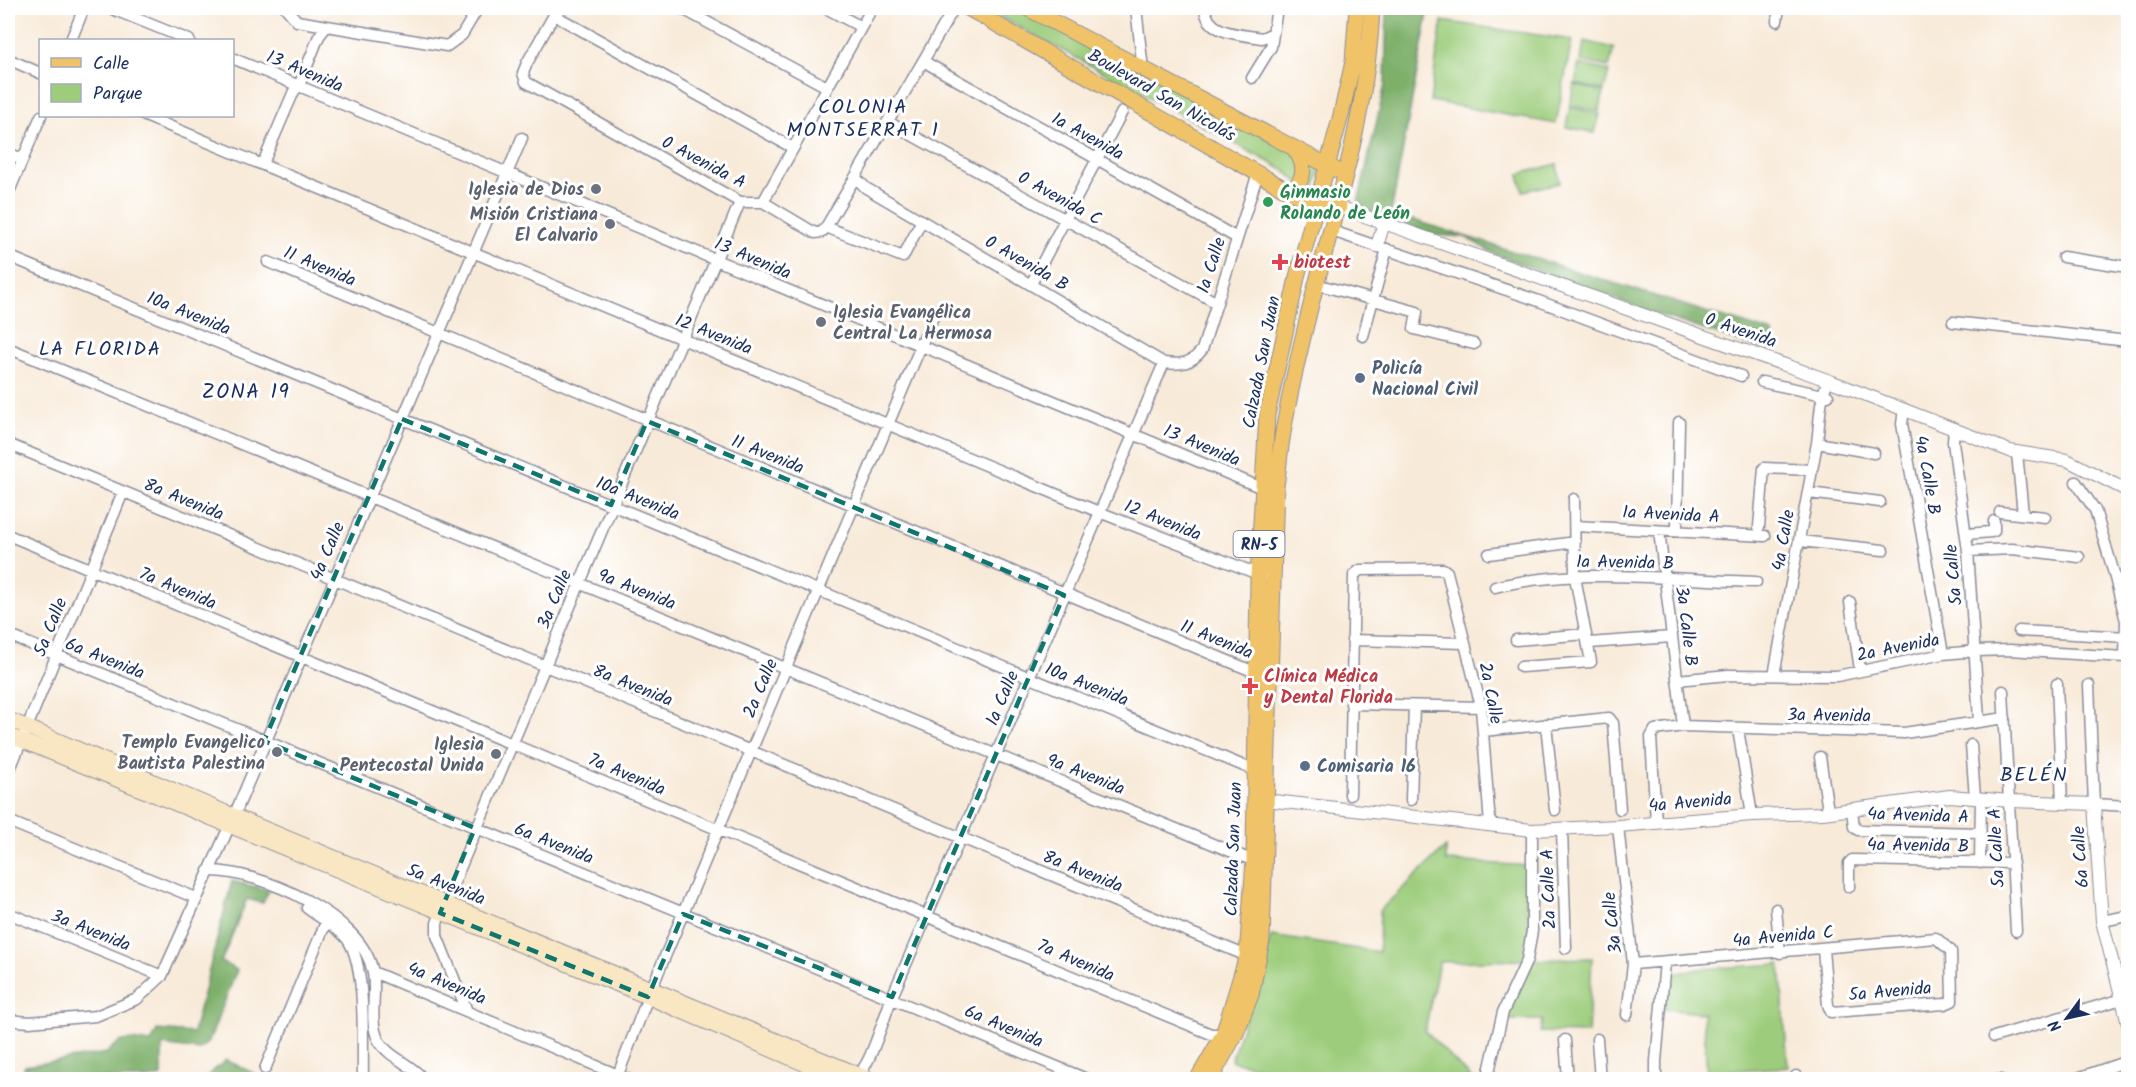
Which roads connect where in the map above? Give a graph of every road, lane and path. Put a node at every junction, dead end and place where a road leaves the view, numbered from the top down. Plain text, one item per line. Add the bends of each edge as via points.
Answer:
1 (84, 8) edge
2 (110, 8) edge
3 (286, 8) edge
4 (478, 8) edge
5 (681, 8) edge
6 (826, 8) edge
7 (872, 8) edge
8 (954, 8) edge
9 (968, 8) edge
10 (1027, 8) edge
11 (1136, 8) edge
12 (1277, 8) edge
13 (1357, 8) edge
14 (1372, 8) edge
15 (1779, 8) edge
16 (1205, 10) edge
17 (556, 11) edge
18 (1778, 21) dead end
19 (309, 23) junction
20 (327, 26) junction
21 (861, 27) junction
22 (1273, 33) junction
23 (71, 39) edge
24 (187, 39) edge
25 (8, 59) edge
26 (234, 59) edge
27 (923, 62) junction
28 (1143, 70) junction
29 (39, 73) edge
30 (1252, 78) dead end
31 (296, 87) junction
32 (827, 87) junction
33 (1122, 112) dead end
34 (41, 117) edge
35 (148, 117) edge
36 (888, 122) junction
37 (522, 138) dead end
38 (793, 148) junction
39 (1295, 150) junction
40 (8, 153) edge
41 (22, 159) junction
42 (1098, 160) junction
43 (263, 163) junction
44 (1329, 167) junction
45 (507, 173) junction
46 (1258, 173) junction
47 (1348, 174) junction
48 (855, 177) junction
49 (1290, 192) junction
50 (8, 194) edge
51 (740, 202) junction
52 (763, 202) junction
53 (1316, 204) junction
54 (1339, 207) junction
55 (1066, 220) junction
56 (921, 222) junction
57 (1384, 223) junction
58 (826, 227) junction
59 (1332, 231) junction
60 (1237, 238) junction
61 (1382, 247) junction
62 (473, 252) junction
63 (8, 256) edge
64 (2063, 257) dead end
65 (715, 260) junction
66 (268, 262) dead end
67 (2128, 267) edge
68 (1031, 284) junction
69 (1316, 284) junction
70 (1375, 300) junction
71 (1216, 303) junction
72 (936, 310) dead end
73 (1953, 322) dead end
74 (438, 334) junction
75 (1363, 336) dead end
76 (682, 339) junction
77 (2128, 342) edge
78 (1473, 344) dead end
79 (922, 346) junction
80 (8, 348) edge
81 (1164, 363) junction
82 (1741, 376) dead end
83 (1830, 381) junction
84 (1762, 382) dead end
85 (1825, 395) junction
86 (1904, 409) junction
87 (1267, 415) junction
88 (402, 419) junction
89 (647, 421) junction
90 (1679, 422) dead end
91 (889, 425) junction
92 (1954, 428) junction
93 (1133, 435) junction
94 (1817, 443) junction
95 (8, 444) edge
96 (1874, 453) dead end
97 (2016, 453) junction
98 (1279, 468) junction
99 (1812, 470) junction
100 (2076, 482) dead end
101 (1262, 488) junction
102 (2128, 491) edge
103 (123, 492) junction
104 (1809, 493) junction
105 (369, 497) junction
106 (1575, 499) dead end
107 (1880, 502) dead end
108 (611, 505) junction
109 (854, 507) junction
110 (1099, 512) junction
111 (2022, 514) junction
112 (2045, 517) dead end
113 (1575, 526) junction
114 (1677, 530) junction
115 (1659, 531) junction
116 (1966, 534) junction
117 (8, 536) edge
118 (1800, 541) junction
119 (1575, 542) junction
120 (1882, 550) dead end
121 (1968, 551) junction
122 (1490, 554) dead end
123 (2079, 557) dead end
124 (91, 570) junction
125 (1265, 576) junction
126 (1575, 577) junction
127 (333, 579) junction
128 (1665, 579) junction
129 (1756, 582) dead end
130 (578, 583) junction
131 (1495, 587) dead end
132 (819, 591) junction
133 (1064, 595) junction
134 (1850, 602) dead end
135 (2019, 631) dead end
136 (8, 634) edge
137 (1672, 637) junction
138 (2128, 637) edge
139 (1588, 639) junction
140 (1352, 640) junction
141 (1516, 640) dead end
142 (1464, 643) junction
143 (1976, 651) junction
144 (1942, 654) junction
145 (56, 655) junction
146 (300, 657) junction
147 (543, 666) junction
148 (1521, 667) dead end
149 (786, 669) junction
150 (1860, 670) junction
151 (1257, 673) junction
152 (1774, 675) junction
153 (1029, 678) junction
154 (1677, 681) junction
155 (2057, 684) dead end
156 (2089, 685) dead end
157 (2003, 691) dead end
158 (1351, 704) junction
159 (1414, 706) junction
160 (1481, 706) junction
161 (2005, 718) junction
162 (8, 719) edge
163 (1979, 720) junction
164 (1546, 724) junction
165 (1683, 726) junction
166 (27, 727) junction
167 (1738, 729) junction
168 (1482, 731) junction
169 (8, 735) edge
170 (21, 741) junction
171 (264, 741) junction
172 (510, 744) junction
173 (1971, 745) dead end
174 (751, 752) junction
175 (996, 755) junction
176 (1820, 757) dead end
177 (1262, 770) junction
178 (8, 774) edge
179 (1350, 795) dead end
180 (1978, 798) junction
181 (1261, 799) junction
182 (1411, 800) dead end
183 (2010, 801) junction
184 (2062, 803) junction
185 (2094, 804) junction
186 (2128, 806) edge
187 (1620, 809) dead end
188 (1555, 810) dead end
189 (1852, 810) junction
190 (1828, 811) junction
191 (1752, 815) junction
192 (8, 821) edge
193 (231, 821) junction
194 (1656, 822) junction
195 (1490, 825) junction
196 (1618, 826) junction
197 (475, 828) junction
198 (1563, 829) junction
199 (718, 830) junction
200 (1532, 830) junction
201 (1980, 833) junction
202 (960, 838) junction
203 (1254, 861) junction
204 (1980, 863) junction
205 (2013, 863) junction
206 (208, 871) junction
207 (1849, 886) dead end
208 (277, 888) junction
209 (196, 898) junction
210 (442, 908) junction
211 (1776, 909) dead end
212 (8, 914) edge
213 (683, 914) junction
214 (927, 916) junction
215 (2128, 916) edge
216 (2102, 921) junction
217 (326, 922) junction
218 (2016, 931) dead end
219 (1566, 948) dead end
220 (1823, 950) junction
221 (1780, 953) junction
222 (1247, 956) junction
223 (1665, 962) junction
224 (1633, 964) junction
225 (373, 972) junction
226 (162, 976) junction
227 (2123, 990) edge
228 (650, 992) junction
229 (892, 997) junction
230 (1952, 1001) joint
231 (467, 1011) junction
232 (1627, 1015) dead end
233 (8, 1020) edge
234 (2128, 1023) edge
235 (1229, 1034) junction
236 (1994, 1038) dead end
237 (1597, 1039) dead end
238 (1566, 1040) dead end
239 (2128, 1061) edge
240 (265, 1069) dead end
241 (864, 1075) edge
242 (617, 1077) edge
243 (2001, 1079) edge
244 (363, 1080) edge
245 (424, 1080) edge
246 (630, 1080) edge
247 (842, 1080) edge
248 (1089, 1080) edge
249 (1197, 1080) edge
250 (1210, 1080) edge
251 (1487, 1080) edge
252 (1568, 1080) edge
253 (1600, 1080) edge
254 (1656, 1080) edge
255 (1982, 1080) edge
256 (2072, 1080) edge

1 - 23 street
2 - 24 street
3 - 19 street via 293,18
4 - 20 street via 457,42 447,46
5 - 32 street
6 - 21 street
7 - 21 street
8 - 27 street
9 - 46 main road, Boulevard San Nicolás
10 - 28 main road, Boulevard San Nicolás
11 - 28 street
12 - 22 street
13 - 44 main road, Calzada San Juan / RN-5 via 1353,62
14 - 47 main road, Calzada San Juan / RN-5 via 1367,70
15 - 18 street
16 - 22 street via 1215,29 1262,38
17 - 38 street
17 - 51 street, 0 Avenida A via 527,63 523,73 526,82
19 - 20 street
19 - 31 street via 314,35
20 - 31 street
21 - 32 street
22 - 30 street via 1271,47
25 - 29 street
26 - 31 street, 13 Avenida
27 - 36 street
27 - 42 street, 1a Avenida
28 - 39 main road, Boulevard San Nicolás
31 - 43 street
31 - 45 street, 13 Avenida
32 - 38 street
33 - 42 street
34 - 41 street
35 - 43 street, 12 Avenida
36 - 48 street
36 - 55 street, 0 Avenida C
37 - 45 street, 4a Calle
38 - 52 street
39 - 44 main road, Boulevard San Nicolás
39 - 49 main road via 1304,168
40 - 41 street
41 - 50 street
42 - 55 street
42 - 60 street, 1a Avenida
43 - 62 street, 12 Avenida
44 - 47 main road, Boulevard San Nicolás
44 - 53 main road, Calzada San Juan / RN-5
45 - 62 street, 4a Calle
45 - 65 street, 13 Avenida
46 - 49 main road, Boulevard San Nicolás
46 - 60 street, 1a Calle
47 - 54 main road, Calzada San Juan / RN-5
48 - 56 street, 0 Avenida B
48 - 58 street
49 - 53 main road, Boulevard San Nicolás
51 - 52 street, 0 Avenida A
51 - 65 street, 3a Calle
52 - 58 street, 0 Avenida A via 815,233
53 - 54 main road, Boulevard San Nicolás
53 - 87 main road, Calzada San Juan / RN-5
54 - 57 street, 0 Avenida
54 - 59 main road, Calzada San Juan / RN-5
55 - 68 street
55 - 71 street, 0 Avenida C
56 - 58 street, 0 Avenida A via 903,257
56 - 68 street, 0 Avenida B
57 - 61 street
57 - 83 street, 0 Avenida
59 - 61 street
59 - 69 main road, Calzada San Juan / RN-5
60 - 71 street, 1a Calle
61 - 70 street
61 - 82 street
62 - 74 street, 4a Calle
62 - 76 street, 12 Avenida
63 - 88 street, 10a Avenida
64 - 67 street
65 - 76 street, 3a Calle
65 - 79 street, 13 Avenida
66 - 74 street, 11 Avenida
68 - 81 street, 0 Avenida B
69 - 70 street
69 - 98 main road, Calzada San Juan / RN-5 via 1288,404
70 - 75 street
70 - 78 street via 1417,312 1414,329
71 - 81 street, 1a Calle via 1202,350 1188,363
72 - 79 street, 2a Calle
73 - 77 street
74 - 88 street, 4a Calle
74 - 89 street, 11 Avenida
76 - 89 street, 3a Calle
76 - 91 street, 12 Avenida
79 - 91 street, 2a Calle
79 - 93 street, 13 Avenida
80 - 105 street, 9a Avenida
81 - 93 street, 1a Calle
83 - 85 street, 4a Calle
83 - 86 street, 0 Avenida
84 - 85 street
85 - 94 street, 4a Calle
86 - 92 street, 0 Avenida
86 - 144 street, 4a Calle B via 1902,424
87 - 98 main road via 1272,427 1272,460
87 - 101 main road, Calzada San Juan / RN-5
88 - 105 street, 4a Calle
88 - 108 street, 10a Avenida
89 - 108 street, 3a Calle
89 - 109 street, 11 Avenida
90 - 114 street
91 - 109 street, 2a Calle
91 - 110 street, 12 Avenida
92 - 97 street, 0 Avenida
92 - 116 street, 5a Calle
93 - 101 street, 13 Avenida
93 - 110 street, 1a Calle
94 - 96 street
94 - 99 street, 4a Calle
95 - 103 street, 8a Avenida
97 - 102 street, 0 Avenida via 2067,460
97 - 111 street
98 - 125 main road, Calzada San Juan / RN-5
99 - 104 street, 4a Calle
99 - 114 street, 1a Avenida A via 1764,468 1762,532
100 - 138 street via 2099,521
101 - 125 main road, Calzada San Juan / RN-5
103 - 124 street, 5a Calle
103 - 127 street, 8a Avenida
104 - 107 street
104 - 118 street, 4a Calle
105 - 127 street, 4a Calle
105 - 130 street, 9a Avenida
106 - 113 street
108 - 130 street, 3a Calle
108 - 132 street, 10a Avenida
109 - 132 street, 2a Calle
109 - 133 street, 11 Avenida
110 - 125 street, 12 Avenida
110 - 133 street, 1a Calle
111 - 112 street
111 - 116 street via 1997,517 1994,531
113 - 115 street, 1a Avenida A
113 - 119 street
114 - 115 street, 1a Avenida A
115 - 128 street, 3a Calle B
116 - 121 street, 5a Calle
117 - 124 street, 7a Avenida
118 - 120 street
118 - 152 street, 4a Calle
119 - 122 street
119 - 126 street
121 - 123 street via 2012,549
121 - 143 street, 5a Calle
124 - 145 street, 5a Calle
124 - 146 street, 7a Avenida
125 - 151 main road, Calzada San Juan / RN-5
125 - 177 main road, Calzada San Juan / RN-5
126 - 128 street, 1a Avenida B
126 - 131 street, 1a Avenida B via 1518,581
126 - 139 street
127 - 146 street, 4a Calle
127 - 147 street, 8a Avenida
128 - 129 street, 1a Avenida B
128 - 137 street, 3a Calle B
130 - 147 street, 3a Calle
130 - 149 street, 9a Avenida
132 - 149 street, 2a Calle
132 - 153 street, 10a Avenida
133 - 151 street, 11 Avenida
133 - 153 street, 1a Calle
134 - 150 street
135 - 138 street
136 - 145 street, 6a Avenida
137 - 139 street
137 - 154 street, 3a Calle B
138 - 143 street, 2a Avenida via 2125,657
139 - 141 street
139 - 148 street via 1591,662
140 - 142 street
140 - 142 street, 2a Calle via 1356,572 1446,570
140 - 158 street
142 - 160 street, 2a Calle
143 - 144 street, 2a Avenida
143 - 163 street, 5a Calle
144 - 150 street, 2a Avenida
145 - 166 street, 5a Calle
145 - 171 street, 6a Avenida
146 - 171 street, 4a Calle
146 - 172 street, 7a Avenida
147 - 172 street, 3a Calle
147 - 174 street, 8a Avenida
149 - 174 street, 2a Calle
149 - 175 street, 9a Avenida
150 - 152 street, 2a Avenida via 1822,678
151 - 177 main road, Calzada San Juan / RN-5 via 1256,747
152 - 154 street, 2a Avenida
153 - 175 street, 1a Calle
153 - 177 street, 10a Avenida
154 - 165 street, 3a Calle B
155 - 184 street
156 - 185 street, 6a Calle
157 - 161 street, 5a Calle A
158 - 159 street
158 - 179 street
159 - 160 street
159 - 182 street
160 - 168 street, 2a Calle
161 - 163 street, 3a Avenida
161 - 183 street, 5a Calle A
162 - 166 main road, 5a Avenida
163 - 167 street, 3a Avenida via 1904,733
164 - 168 street
164 - 187 street via 1611,720
164 - 188 street
165 - 167 street, 3a Avenida
165 - 194 street, 3a Avenida via 1652,732
166 - 170 street, 5a Calle
166 - 193 main road, 5a Avenida
167 - 191 street
168 - 195 street, 2a Calle
169 - 170 main road, 5a Avenida
170 - 178 street, 5a Calle
170 - 193 main road, 5a Avenida
171 - 193 street, 4a Calle
171 - 197 street, 6a Avenida
172 - 197 street, 3a Calle
172 - 199 street, 7a Avenida
173 - 180 street
174 - 199 street, 2a Calle
174 - 202 street, 8a Avenida
175 - 202 street, 1a Calle
175 - 203 street, 9a Avenida
176 - 190 street
177 - 181 main road, Calzada San Juan / RN-5
180 - 183 street, 4a Avenida
180 - 189 street, 4a Avenida via 1950,796
180 - 201 street
181 - 195 street, 4a Avenida
181 - 203 main road, Calzada San Juan / RN-5
181 - 235 main road, Calzada San Juan / RN-5 via 1262,940 1251,995
183 - 184 street, 4a Avenida
183 - 205 street, 5a Calle A
184 - 185 street, 4a Avenida
185 - 186 street, 4a Avenida
185 - 216 street, 6a Calle
189 - 190 street, 4a Avenida
189 - 201 street, 4a Avenida A via 1855,829
190 - 191 street, 4a Avenida
191 - 194 street, 4a Avenida
192 - 209 street
193 - 206 street, 4a Calle
193 - 210 main road, 5a Avenida
194 - 196 street, 4a Avenida
195 - 200 street, 4a Avenida
196 - 198 street, 4a Avenida
196 - 224 street, 3a Calle
197 - 210 street, 3a Calle
197 - 213 street, 6a Avenida
198 - 200 street, 4a Avenida
198 - 219 street, 2a Calle A
199 - 213 street, 2a Calle
199 - 214 street, 7a Avenida
200 - 251 street via 1527,960 1503,1012
201 - 204 street
202 - 214 street, 1a Calle
202 - 222 street, 8a Avenida
203 - 222 main road, Calzada San Juan / RN-5
204 - 205 street, 4a Avenida B
204 - 207 street, 4a Avenida B via 1849,860
205 - 218 street, 5a Calle A
206 - 208 street via 236,873
206 - 209 street, 4a Calle
208 - 217 street
208 - 225 street via 331,916 354,934
209 - 226 street, 4a Calle
210 - 228 main road, 5a Avenida
210 - 231 street, 3a Calle via 436,923 437,936
211 - 221 street
212 - 226 street, 3a Avenida
213 - 228 street, 2a Calle
213 - 229 street, 6a Avenida
214 - 229 street, 1a Calle
214 - 235 street, 7a Avenida via 1211,1034
215 - 216 street
216 - 227 street, 6a Calle
217 - 240 street
217 - 244 street via 347,939 360,974
220 - 221 street, 4a Avenida C
220 - 230 street, 4a Avenida C via 1936,938 1951,951
220 - 230 street, 5a Avenida via 1831,1012
221 - 223 street, 4a Avenida C
222 - 235 main road, Calzada San Juan / RN-5
223 - 224 street, 4a Avenida C
223 - 254 street
224 - 232 street, 3a Calle
225 - 231 street, 4a Avenida
225 - 245 street via 375,1032 380,1042
226 - 233 street via 137,999 96,1017
227 - 234 street, 6a Calle
227 - 236 street
228 - 241 main road, 5a Avenida
228 - 242 street, 2a Calle
228 - 247 main road, 5a Avenida
229 - 241 street, 1a Calle
229 - 248 street, 6a Avenida
231 - 242 street, 4a Avenida
235 - 249 main road, Calzada San Juan / RN-5
235 - 250 main road, Calzada San Juan / RN-5
237 - 253 street
238 - 252 street
239 - 256 street
242 - 246 street, 4a Avenida
243 - 255 street

